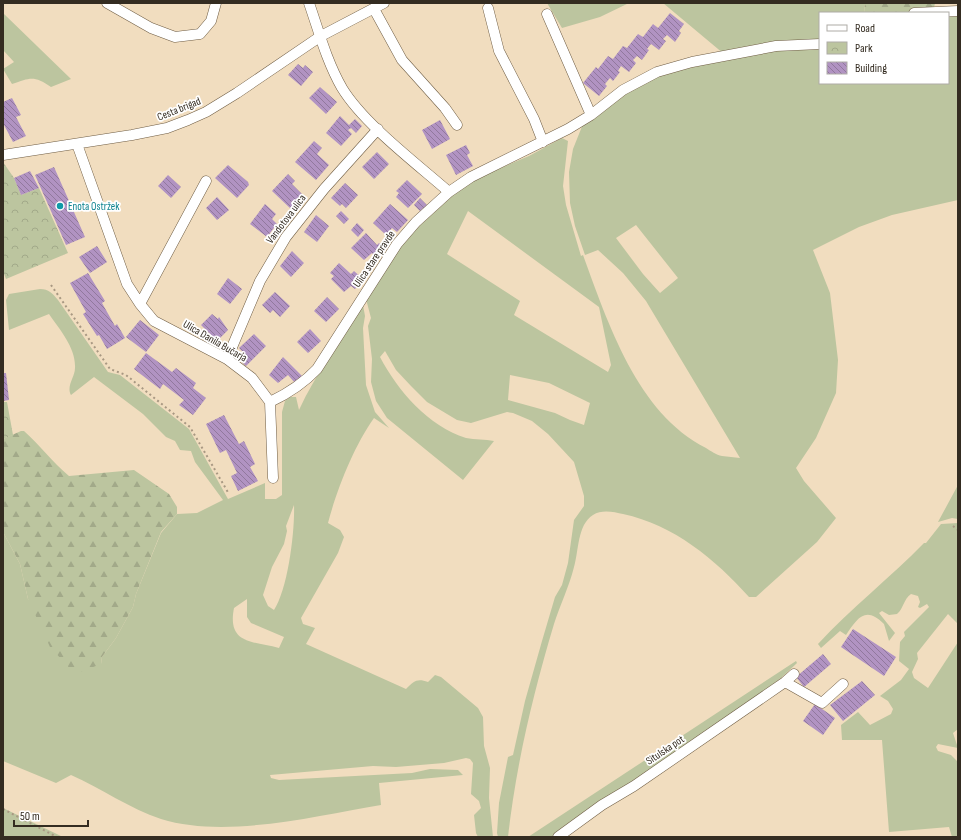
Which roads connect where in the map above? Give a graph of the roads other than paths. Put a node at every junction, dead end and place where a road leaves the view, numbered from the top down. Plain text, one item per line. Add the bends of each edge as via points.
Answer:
1 (107, 3) edge
2 (216, 3) edge
3 (309, 3) edge
4 (384, 3) edge
5 (488, 8) dead end
6 (374, 9) junction
7 (958, 11) edge
8 (936, 12) edge
9 (548, 14) dead end
10 (321, 36) junction
11 (819, 44) edge
12 (591, 115) junction
13 (457, 125) dead end
14 (378, 130) junction
15 (543, 142) junction
16 (77, 144) junction
17 (3, 155) edge
18 (206, 181) dead end
19 (449, 192) junction
20 (140, 304) junction
21 (227, 359) junction
22 (270, 402) junction
23 (274, 478) dead end
24 (794, 674) dead end
25 (785, 682) junction
26 (843, 684) dead end
27 (558, 837) edge

1 - 2 street via 150,28 175,37 200,34 211,21
3 - 10 street
4 - 6 street, Cesta brigad
5 - 15 street via 499,52 534,119
6 - 10 street, Cesta brigad
6 - 13 street via 402,60 438,99
7 - 8 street
9 - 12 street
10 - 14 street via 330,66 343,89 355,107
10 - 16 street, Cesta brigad via 237,93 188,120 167,128
11 - 12 street, Ulica stare pravde via 776,46 657,72 623,90
12 - 15 street, Ulica stare pravde
14 - 19 street
14 - 21 street, Vandotova ulica via 286,237 260,281
15 - 19 street, Ulica stare pravde via 471,177
16 - 17 street, Cesta brigad
16 - 20 street, Ulica Danila Bučarja via 128,284
18 - 20 street
19 - 22 street, Ulica stare pravde via 416,222 397,244 317,369 292,391
20 - 21 street, Ulica Danila Bučarja via 154,321
21 - 22 street, Ulica Danila Bučarja via 252,378
22 - 23 street
24 - 25 street, Situlska pot
25 - 26 street via 822,703
25 - 27 street, Situlska pot

